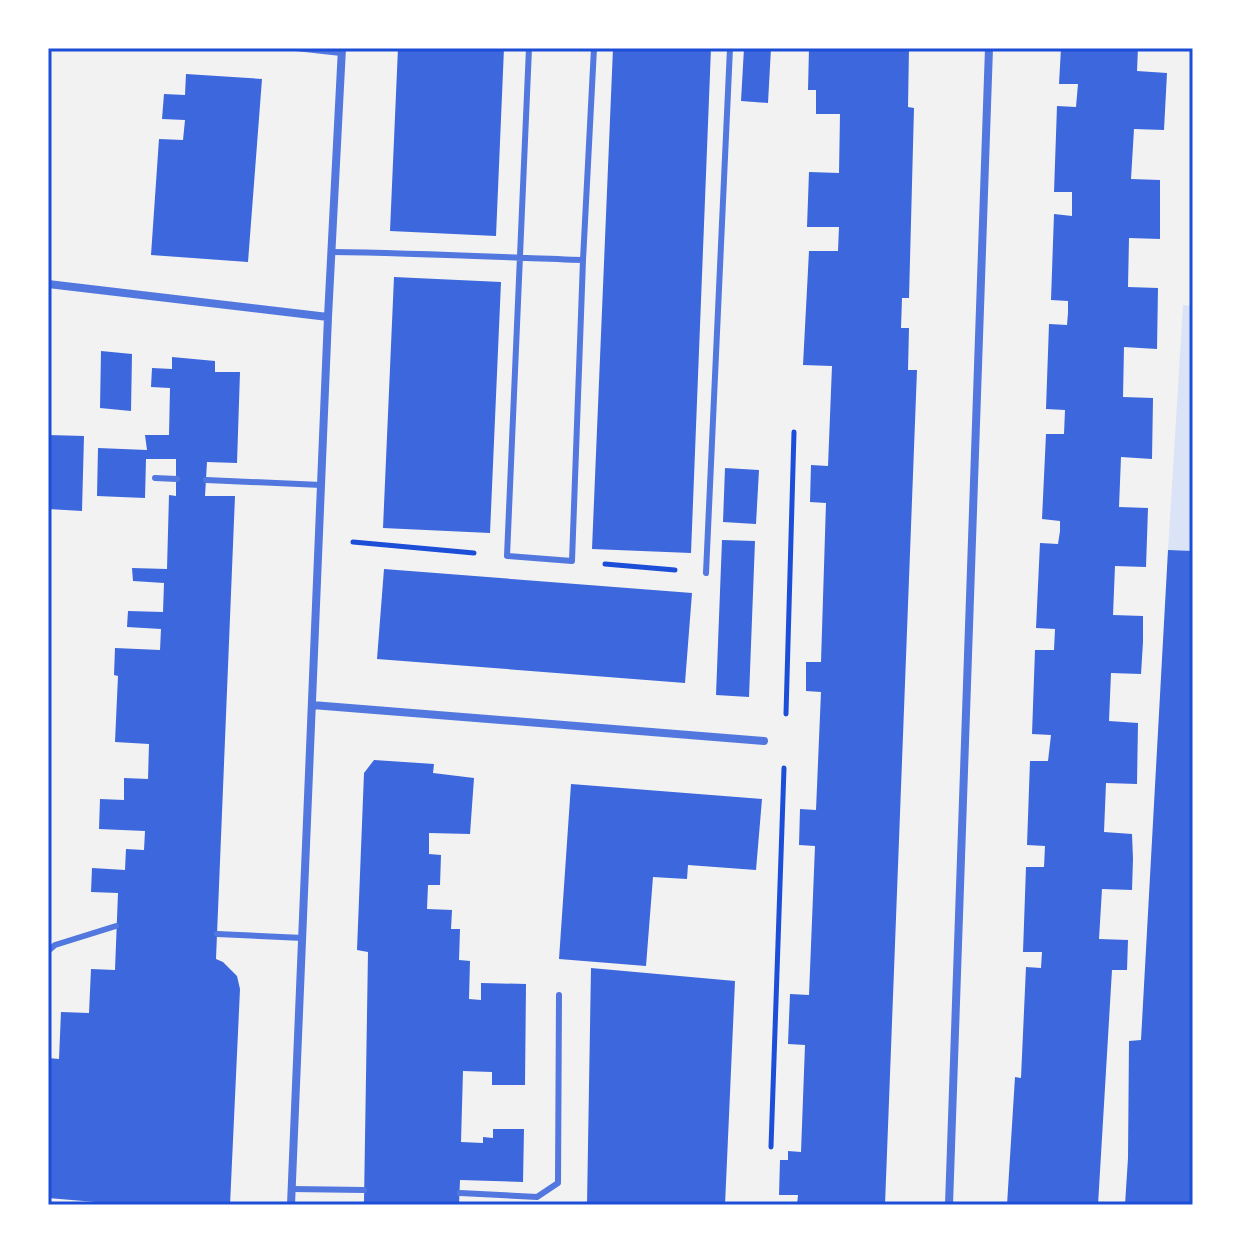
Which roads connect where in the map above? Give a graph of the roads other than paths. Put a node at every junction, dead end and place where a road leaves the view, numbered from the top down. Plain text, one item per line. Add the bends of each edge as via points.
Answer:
1 (296, 48) edge
2 (529, 48) edge
3 (594, 48) edge
4 (730, 48) edge
5 (989, 48) edge
6 (342, 50) edge
7 (332, 252) junction
8 (520, 258) junction
9 (583, 260) junction
10 (48, 284) edge
11 (328, 317) junction
12 (155, 478) dead end
13 (177, 479) dead end
14 (206, 480) dead end
15 (321, 485) junction
16 (706, 573) road end
17 (312, 705) junction
18 (764, 741) dead end
19 (116, 926) dead end
20 (217, 934) dead end
21 (303, 938) junction
22 (48, 951) edge
23 (559, 995) dead end
24 (292, 1189) junction
25 (364, 1190) dead end
26 (460, 1193) dead end
27 (291, 1205) edge
28 (949, 1205) edge

1 - 6 lane
2 - 8 lane
3 - 9 lane
4 - 16 lane
5 - 28 street
6 - 7 street
7 - 8 lane
7 - 11 street
8 - 9 lane
8 - 9 lane via 507,556 572,561
10 - 11 street
11 - 15 street
12 - 13 lane
14 - 15 lane
15 - 17 street
17 - 18 street
17 - 21 street
19 - 22 lane
20 - 21 lane
21 - 24 street
23 - 26 lane via 558,1183 537,1197
24 - 25 lane
24 - 27 street

